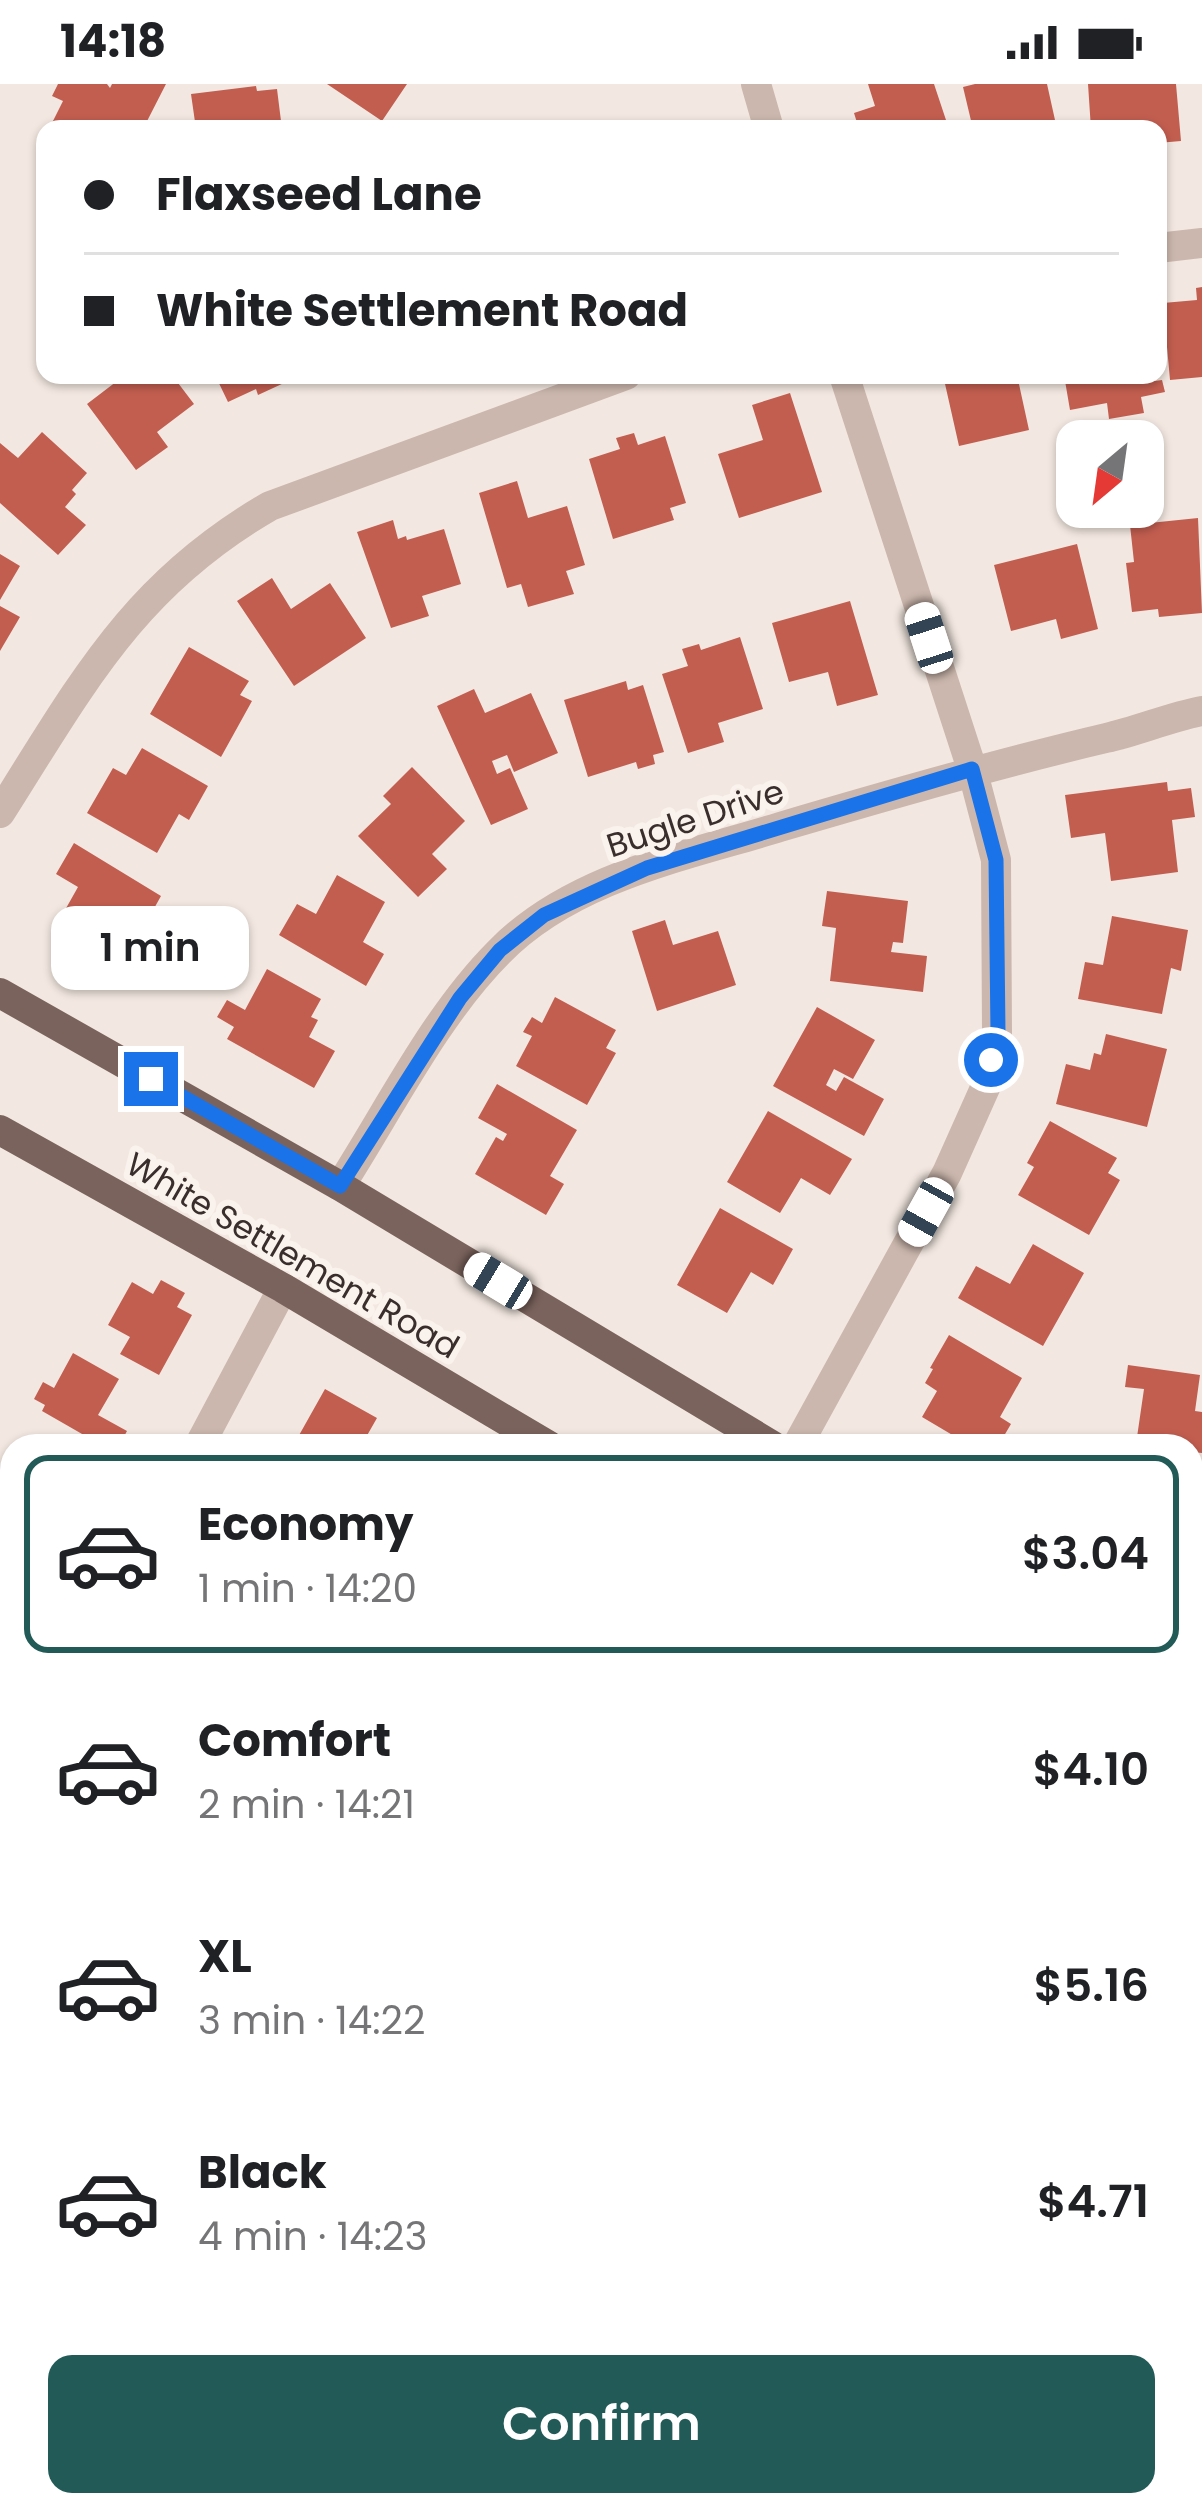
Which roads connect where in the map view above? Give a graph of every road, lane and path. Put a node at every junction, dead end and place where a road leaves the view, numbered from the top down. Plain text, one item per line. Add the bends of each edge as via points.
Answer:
1 (756, 84) edge
2 (766, 120) edge
3 (1202, 243) edge
4 (1167, 247) edge
5 (602, 384) edge
6 (847, 384) edge
7 (1202, 711) edge
8 (972, 769) junction
9 (0, 813) edge
10 (0, 993) edge
11 (0, 1130) edge
12 (340, 1186) junction
13 (283, 1288) junction
14 (205, 1434) edge
15 (529, 1434) edge
16 (753, 1434) edge
17 (804, 1434) edge

1 - 2 street
3 - 4 street
5 - 9 street via 270,506 224,532 182,564 107,648
6 - 8 street
7 - 8 street, Bugle Drive
8 - 12 street, Bugle Drive via 647,868 544,915 500,950 460,998
8 - 17 street via 996,860 998,1033 985,1088
10 - 12 main road
11 - 13 main road, White Settlement Road
12 - 16 main road
13 - 14 street
13 - 15 main road, White Settlement Road

